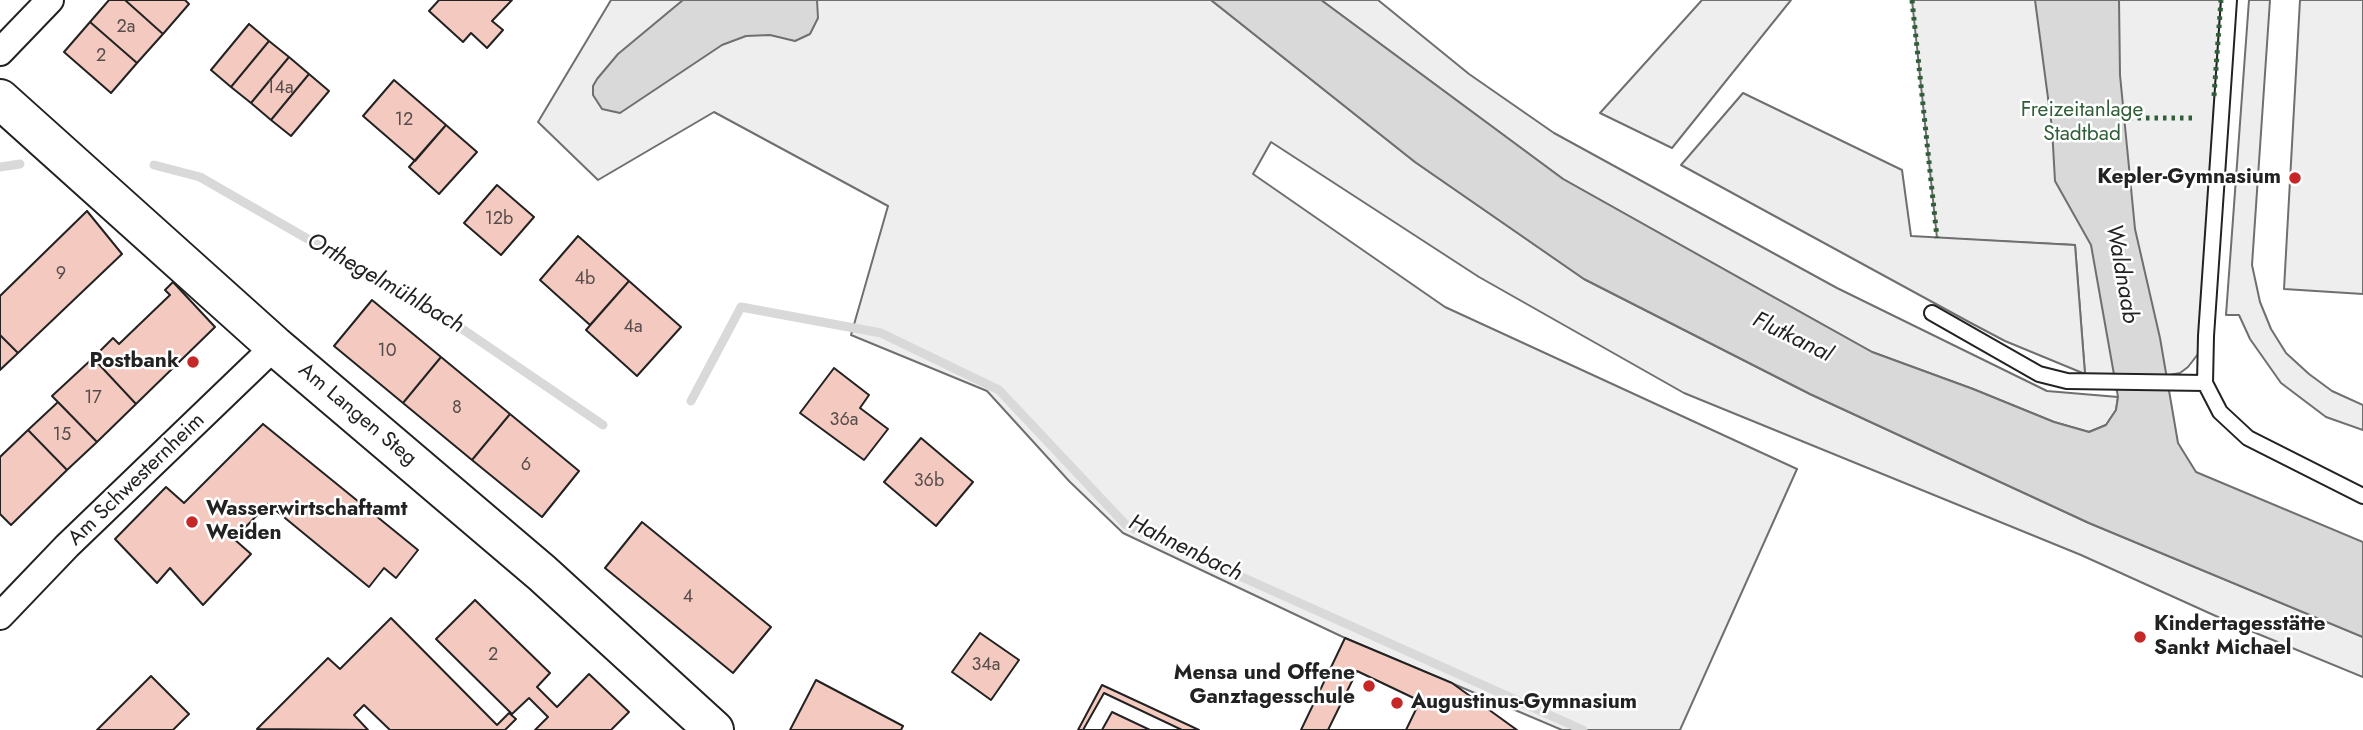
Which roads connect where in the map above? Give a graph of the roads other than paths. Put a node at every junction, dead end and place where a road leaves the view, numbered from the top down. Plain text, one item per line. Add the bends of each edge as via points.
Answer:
1 (50, 0) edge
2 (2229, 0) edge
3 (0, 52) edge
4 (0, 99) edge
5 (1932, 313) dead end
6 (275, 346) junction
7 (2205, 383) junction
8 (2363, 496) edge
9 (0, 616) edge
10 (714, 730) edge

1 - 3 street
2 - 7 lane
4 - 6 street, Am Langen Steg
5 - 7 lane via 2039,373 2067,382
6 - 9 street, Am Schwesternheim
6 - 10 street, Am Langen Steg via 534,566
7 - 8 lane via 2220,412 2248,438

